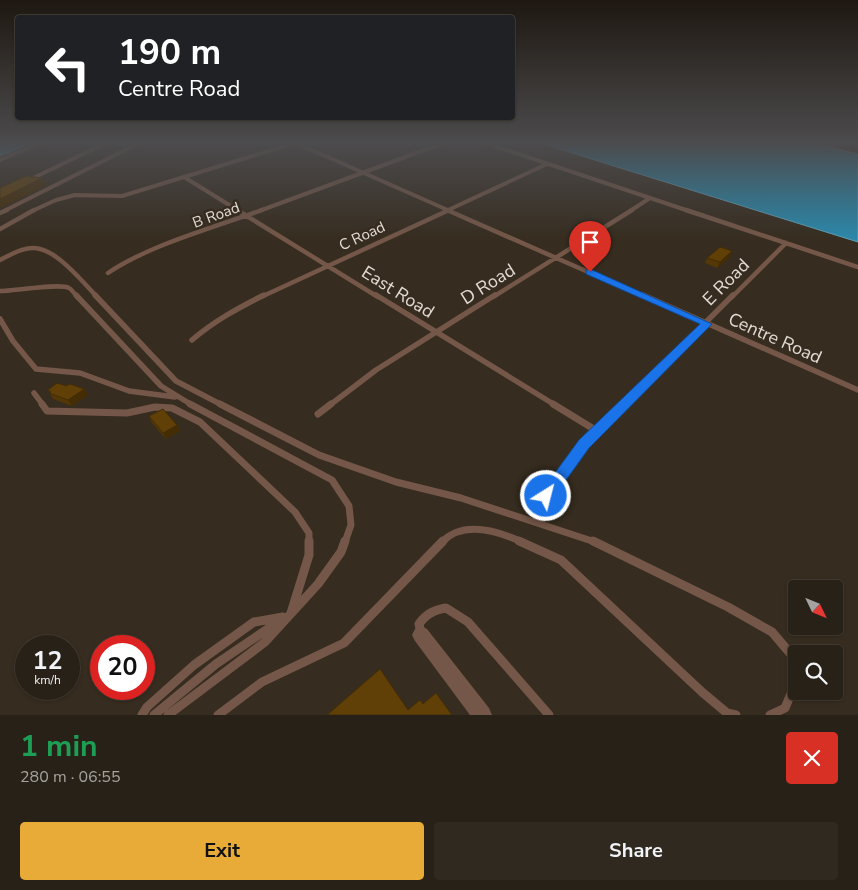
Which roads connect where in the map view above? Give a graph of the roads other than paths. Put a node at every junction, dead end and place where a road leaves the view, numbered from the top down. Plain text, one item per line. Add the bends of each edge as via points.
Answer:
1 (39, 175) edge
2 (75, 175) edge
3 (189, 175) edge
4 (357, 175) edge
5 (368, 175) edge
6 (522, 175) edge
7 (581, 175) edge
8 (184, 177) junction
9 (27, 181) edge
10 (650, 198) junction
11 (447, 210) junction
12 (0, 213) edge
13 (246, 216) junction
14 (0, 228) edge
15 (786, 243) junction
16 (556, 257) junction
17 (0, 260) edge
18 (327, 265) junction
19 (858, 266) edge
20 (108, 273) dead end
21 (0, 291) edge
22 (0, 319) edge
23 (706, 324) junction
24 (436, 332) junction
25 (192, 340) dead end
26 (858, 390) edge
27 (34, 393) dead end
28 (177, 397) junction
29 (318, 414) dead end
30 (597, 431) junction
31 (546, 496) dead end
32 (290, 615) junction
33 (422, 635) joint
34 (788, 650) edge
35 (788, 699) edge
36 (142, 715) edge
37 (154, 715) edge
38 (168, 715) edge
39 (218, 715) edge
40 (482, 715) edge
41 (549, 715) edge
42 (736, 715) edge
43 (770, 715) edge

1 - 9 lane
2 - 12 lane
3 - 8 lane
4 - 13 lane, B Road
5 - 11 lane, Centre Road
6 - 11 lane, C Road
7 - 10 lane
8 - 13 lane, East Road
8 - 14 lane via 122,196 74,195 60,198
10 - 15 lane
10 - 16 lane, D Road
11 - 16 lane, Centre Road
11 - 18 lane, C Road
13 - 18 lane, East Road
13 - 20 lane, B Road via 140,256
15 - 19 lane
15 - 23 lane, E Road
16 - 23 lane, Centre Road
16 - 24 lane, D Road
17 - 34 lane via 19,250 39,248 51,253 81,280 176,381 319,454 396,482 461,498 593,541 728,607 772,632
18 - 24 lane, East Road
18 - 25 lane, C Road via 241,306
21 - 28 lane via 58,285 69,288 161,386
22 - 28 lane via 36,369 80,373 129,391
23 - 26 lane, Centre Road
23 - 30 lane, E Road
24 - 29 lane, D Road via 376,370
24 - 30 lane, East Road
27 - 32 lane via 47,411 127,413 155,407 172,408 200,422 295,512 309,533 309,554
28 - 32 lane via 332,480 349,506 351,525 342,552
30 - 31 lane, E Road
32 - 36 lane via 254,622 194,665
32 - 37 lane via 259,632
32 - 38 lane via 265,642
33 - 40 street
33 - 41 lane via 419,624 424,615 446,608 468,622
35 - 43 lane via 784,708
39 - 42 lane via 262,682 344,643 446,538 474,528 506,535 561,560 702,692 727,713

